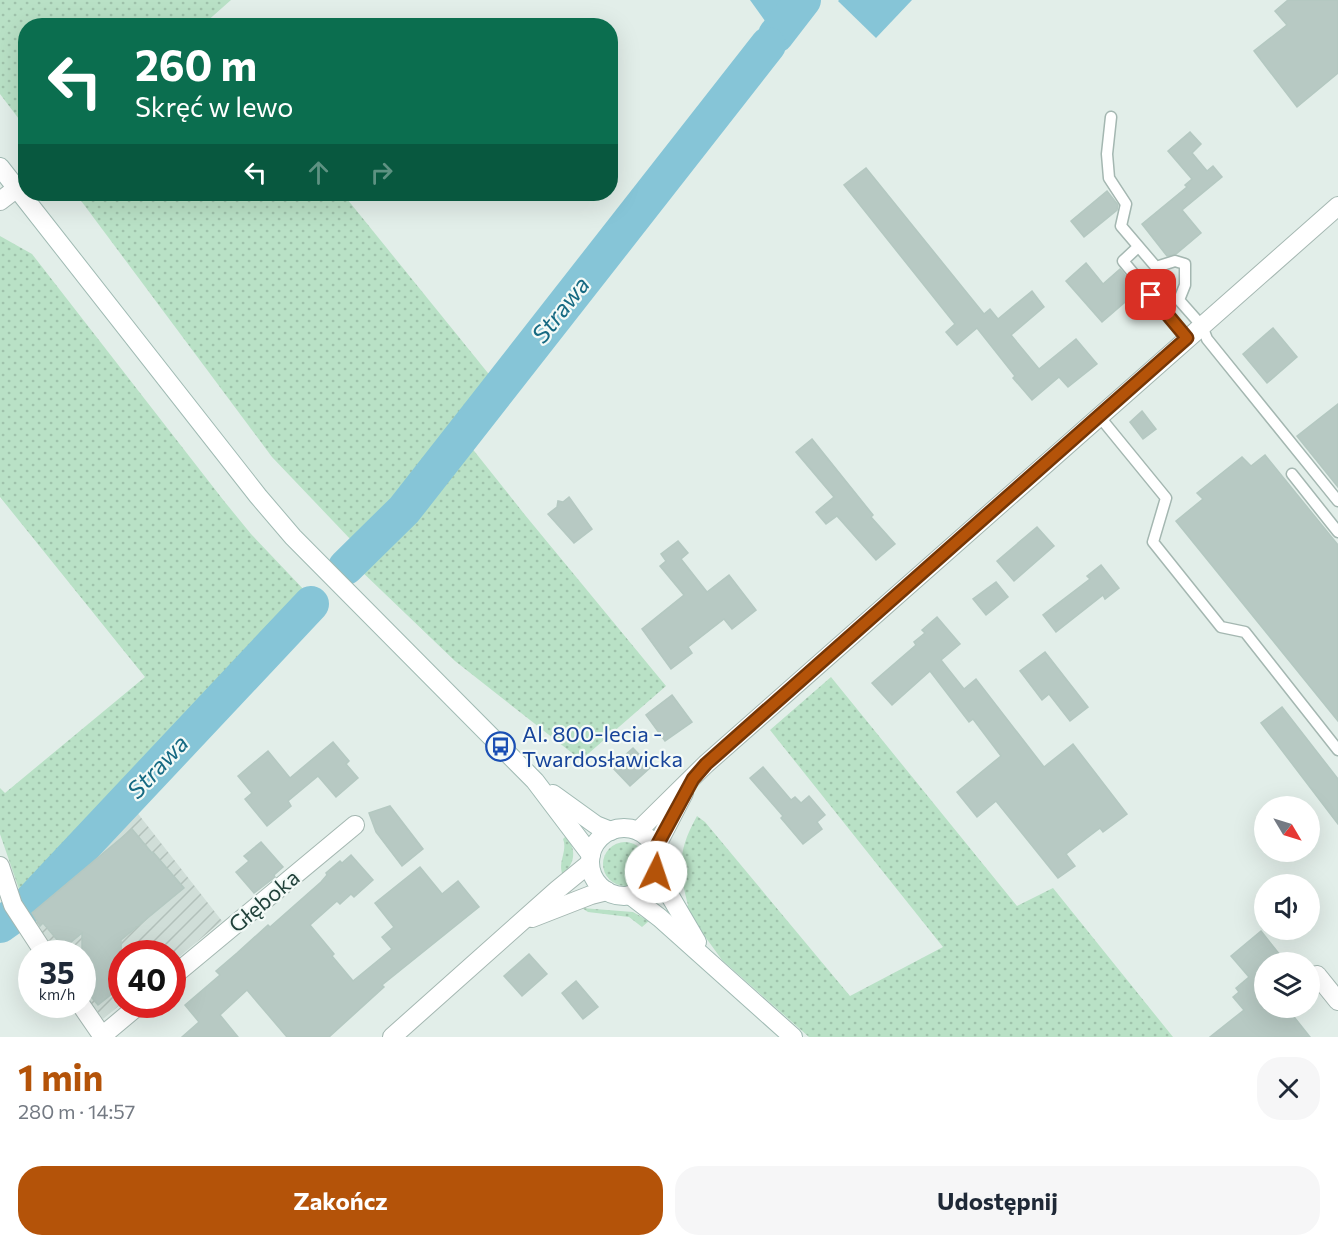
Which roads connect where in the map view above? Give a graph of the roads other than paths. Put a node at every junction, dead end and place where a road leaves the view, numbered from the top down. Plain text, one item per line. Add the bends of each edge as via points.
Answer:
1 (1111, 117) dead end
2 (0, 166) edge
3 (17, 188) joint
4 (0, 201) edge
5 (27, 201) edge
6 (1338, 206) edge
7 (1138, 247) junction
8 (1202, 326) junction
9 (1187, 338) junction
10 (1099, 416) junction
11 (1292, 474) dead end
12 (1338, 501) edge
13 (1338, 532) edge
14 (1338, 750) edge
15 (693, 779) junction
16 (535, 781) junction
17 (355, 825) dead end
18 (611, 831) junction
19 (638, 831) junction
20 (655, 849) junction
21 (591, 859) junction
22 (656, 872) junction
23 (2, 875) edge
24 (607, 891) junction
25 (630, 895) junction
26 (522, 923) junction
27 (35, 940) edge
28 (186, 965) edge
29 (715, 968) junction
30 (1320, 979) edge
31 (1338, 1001) edge
32 (90, 1018) edge
33 (124, 1018) edge
34 (103, 1036) edge
35 (392, 1037) edge
36 (793, 1037) edge

1 - 7 lane via 1109,178 1126,204 1121,226
2 - 3 street
3 - 4 street
5 - 16 street via 293,537
6 - 8 street
7 - 8 lane via 1156,267 1175,261 1185,264 1185,285 1179,300
7 - 9 lane via 1123,261
8 - 9 street
8 - 12 lane via 1207,339
9 - 10 street
10 - 14 lane via 1166,498 1153,542 1221,627 1245,632
10 - 15 street
11 - 13 lane
15 - 19 street
15 - 20 street
16 - 18 street via 582,816
16 - 21 street
17 - 28 street, Głęboka
18 - 19 street
18 - 21 street via 599,840
19 - 20 street
20 - 22 street
21 - 24 street via 595,879
21 - 26 street
22 - 25 street via 645,889
22 - 29 street
23 - 27 street via 13,905
24 - 25 street
24 - 26 street
25 - 29 street
26 - 35 street
29 - 36 street
30 - 31 street
32 - 34 street
33 - 34 street

